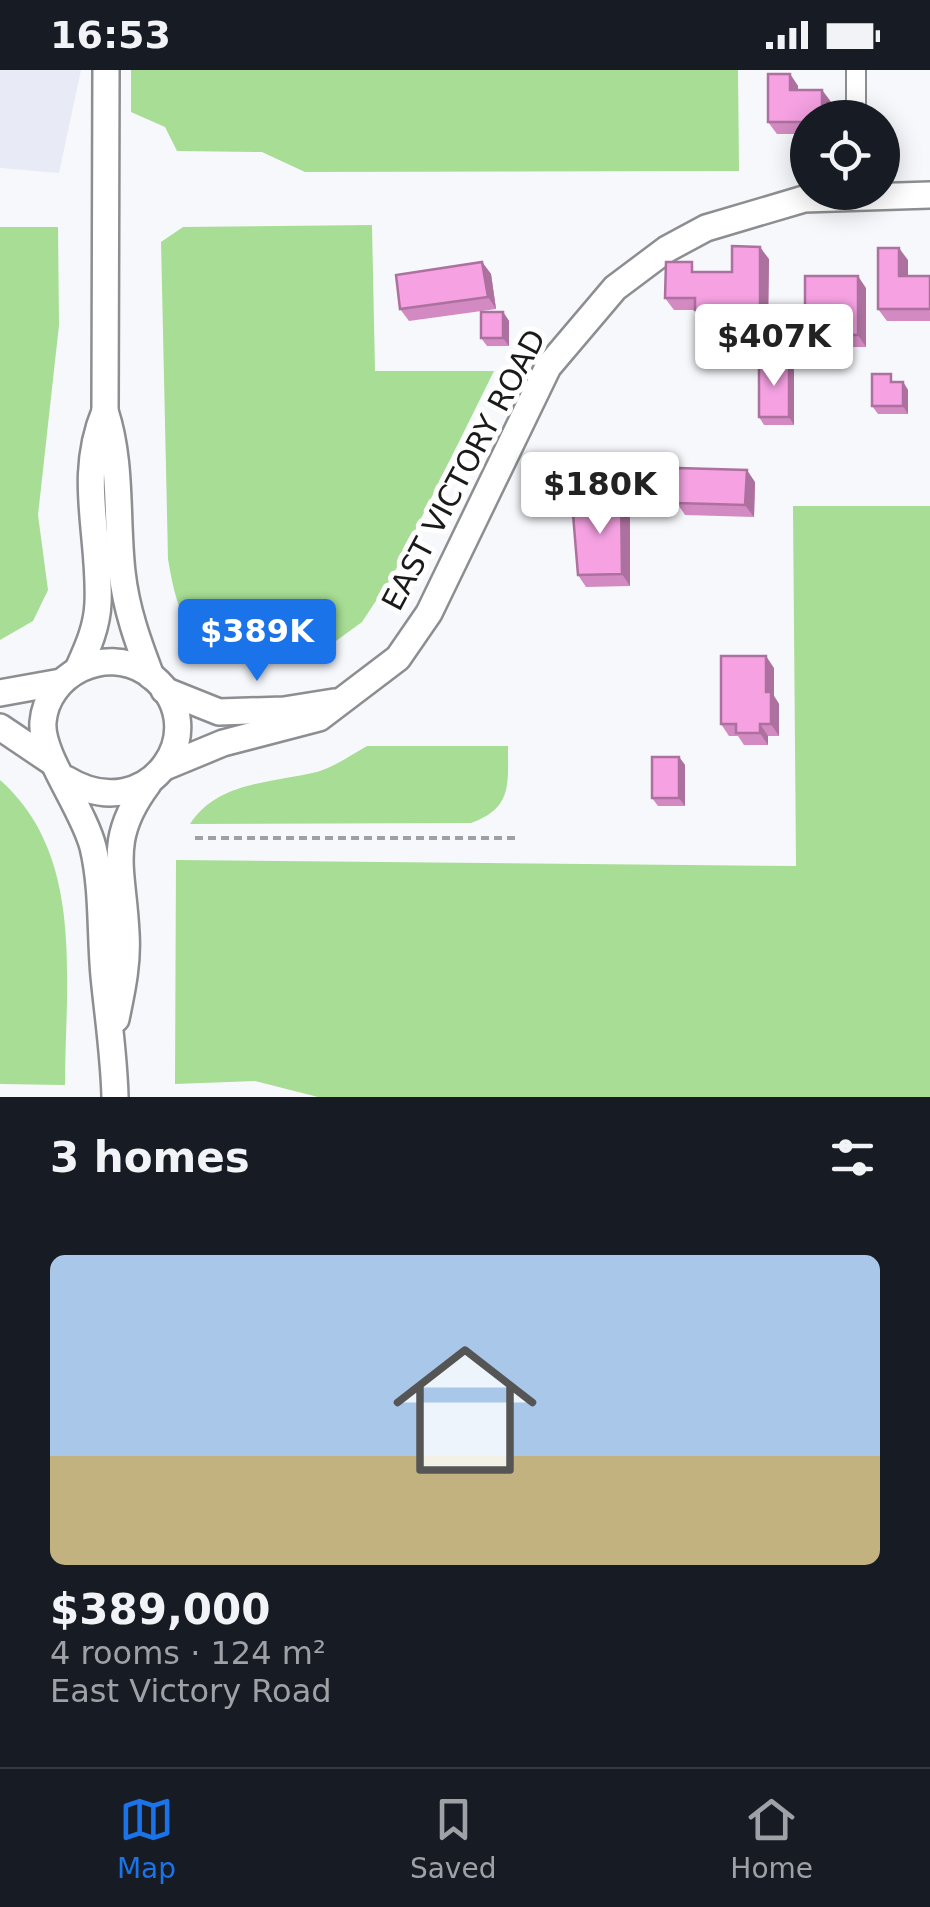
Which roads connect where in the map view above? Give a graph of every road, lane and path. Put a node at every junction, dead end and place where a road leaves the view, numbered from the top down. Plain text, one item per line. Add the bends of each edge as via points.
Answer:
1 (106, 70) edge
2 (856, 70) edge
3 (856, 100) edge
4 (900, 194) edge
5 (930, 195) edge
6 (790, 203) edge
7 (105, 411) junction
8 (70, 676) junction
9 (158, 683) junction
10 (0, 693) edge
11 (339, 702) junction
12 (0, 727) edge
13 (59, 771) junction
14 (157, 776) junction
15 (195, 838) dead end
16 (518, 838) dead end
17 (113, 1034) junction
18 (114, 1097) edge

1 - 7 main road
2 - 3 street
4 - 5 main road, EAST VICTORY ROAD
6 - 11 main road, EAST VICTORY ROAD via 706,228 615,288 548,367 428,613 398,658
7 - 8 main road via 93,438 91,473 98,604 94,633
7 - 9 main road via 114,439 128,610
8 - 9 main road via 120,662
8 - 10 main road
8 - 13 main road via 43,720 44,742
9 - 11 main road, EAST VICTORY ROAD via 219,712
9 - 14 main road via 178,724 175,747
11 - 14 main road, EAST VICTORY ROAD via 319,718 222,742
12 - 13 main road
13 - 14 main road via 105,795 128,793
13 - 17 main road via 93,848
14 - 17 main road via 132,806 119,843 125,976
15 - 16 path
17 - 18 main road

